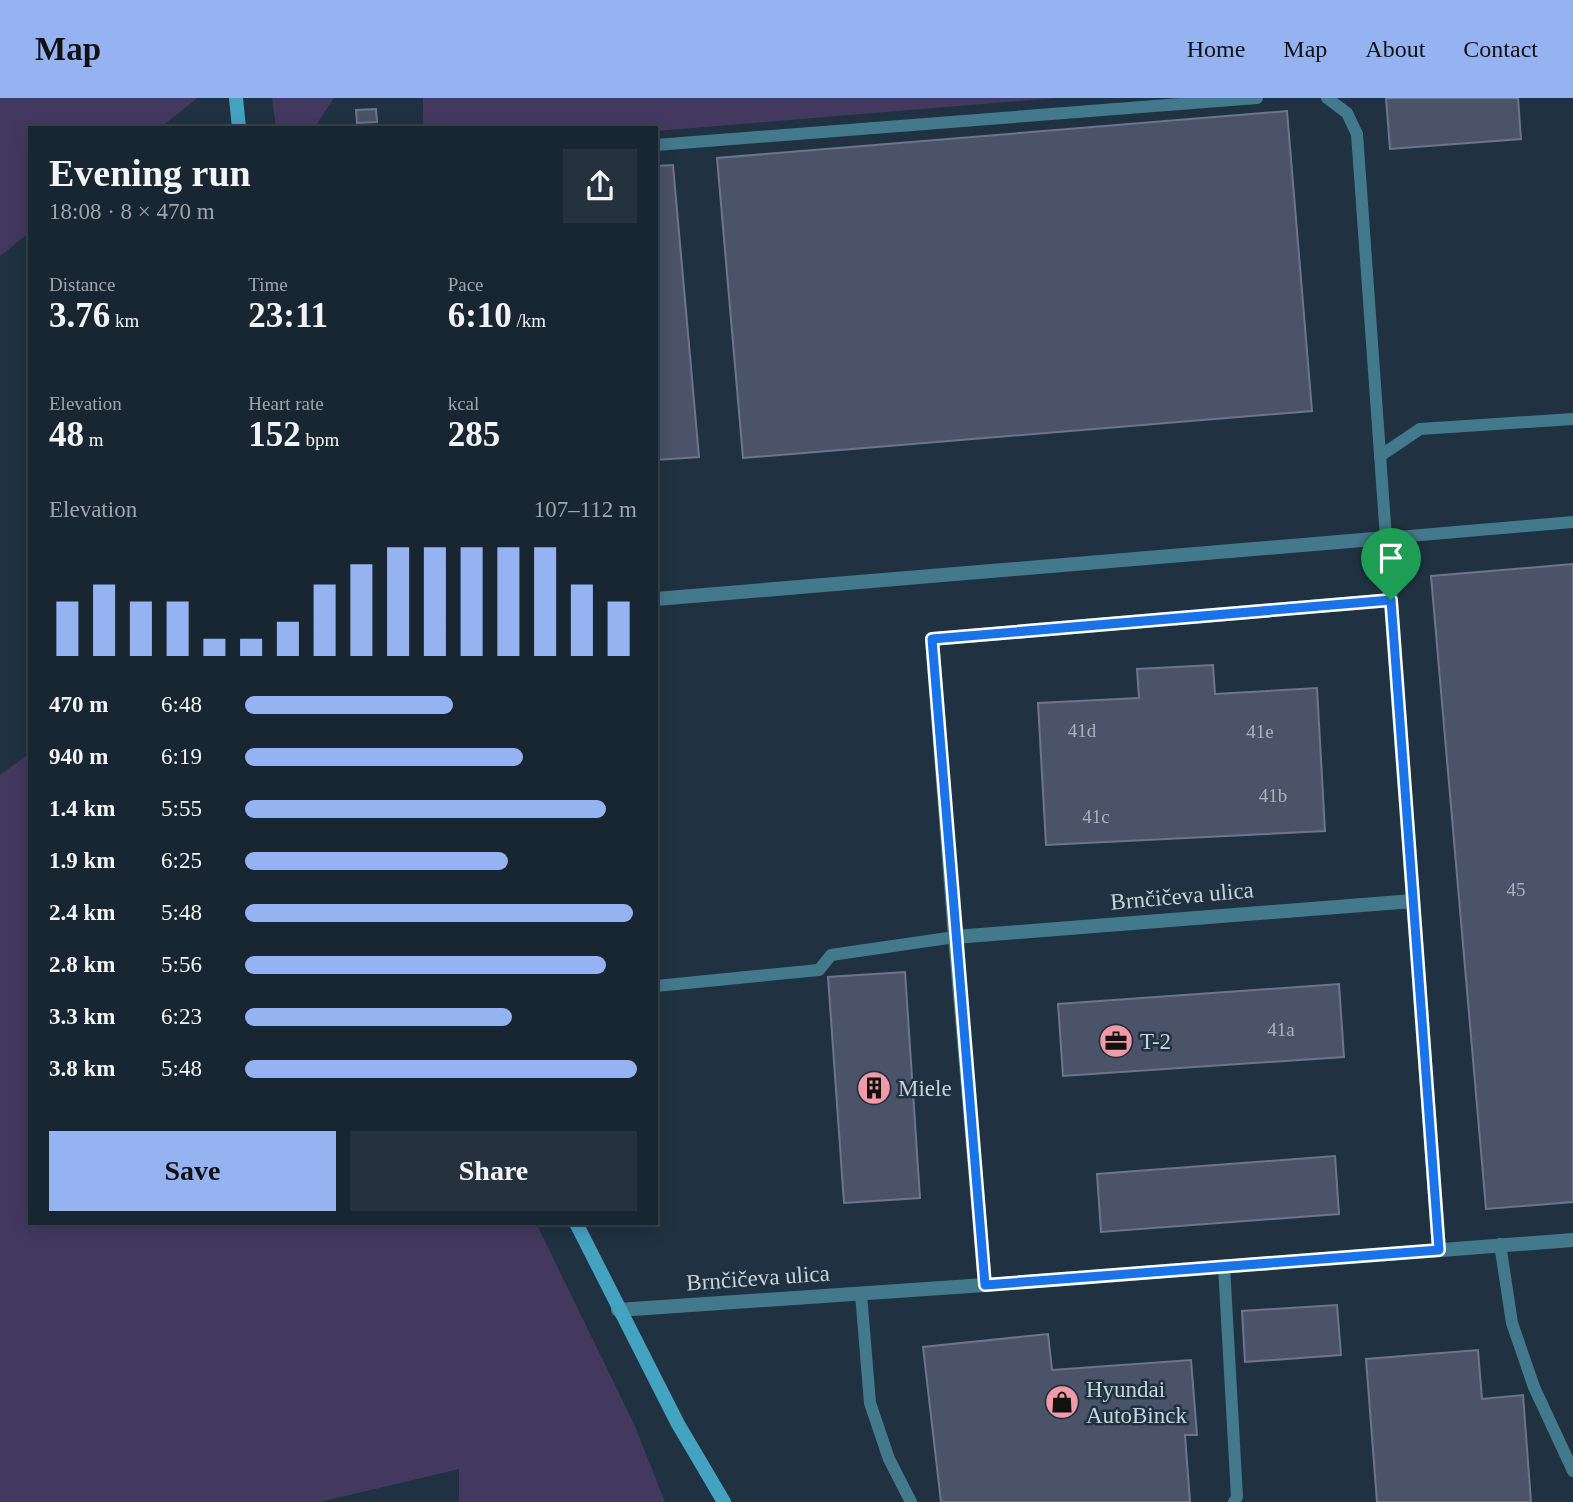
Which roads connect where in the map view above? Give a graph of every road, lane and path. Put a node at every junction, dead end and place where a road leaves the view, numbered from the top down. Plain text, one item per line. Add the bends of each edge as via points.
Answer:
1 (236, 98) edge
2 (1256, 98) edge
3 (1327, 98) edge
4 (239, 126) edge
5 (658, 145) edge
6 (1573, 419) edge
7 (1380, 456) junction
8 (1573, 522) edge
9 (1386, 538) junction
10 (658, 599) edge
11 (1391, 600) junction
12 (1413, 901) junction
13 (955, 937) junction
14 (658, 986) edge
15 (577, 1225) edge
16 (1573, 1240) edge
17 (1500, 1244) junction
18 (1439, 1250) junction
19 (1224, 1266) junction
20 (985, 1285) junction
21 (861, 1294) junction
22 (618, 1310) junction
23 (1573, 1471) edge
24 (724, 1502) edge
25 (911, 1502) edge
26 (1234, 1502) edge

1 - 4 street
2 - 5 lane
3 - 7 lane via 1347,113 1357,134
6 - 7 lane via 1420,429
7 - 9 lane
8 - 9 lane
9 - 10 street
9 - 11 street
11 - 12 street
11 - 13 street via 932,639
12 - 13 street, Brnčičeva ulica
12 - 18 street
13 - 14 lane via 831,955 818,971
13 - 20 street
15 - 22 street
16 - 17 street, Brnčičeva ulica
17 - 18 street, Brnčičeva ulica
17 - 23 lane via 1512,1323 1534,1387
18 - 19 street, Brnčičeva ulica
19 - 20 street, Brnčičeva ulica
19 - 26 lane
20 - 21 street, Brnčičeva ulica
21 - 22 street, Brnčičeva ulica
21 - 25 lane via 870,1404 889,1459
22 - 24 street

